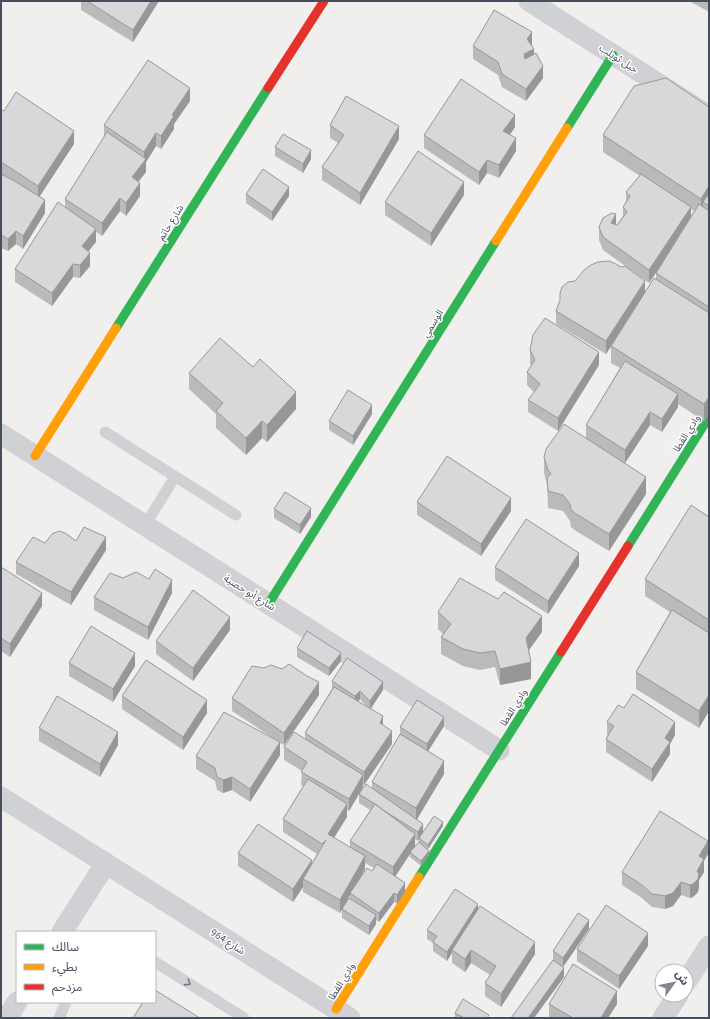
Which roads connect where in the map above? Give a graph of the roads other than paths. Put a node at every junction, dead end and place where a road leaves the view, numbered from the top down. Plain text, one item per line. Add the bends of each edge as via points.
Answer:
1 (324, 1) edge
2 (529, 1) edge
3 (613, 55) junction
4 (709, 116) edge
5 (709, 417) edge
6 (105, 432) dead end
7 (1, 434) edge
8 (35, 456) junction
9 (175, 477) junction
10 (236, 516) dead end
11 (145, 525) junction
12 (269, 604) junction
13 (499, 750) junction
14 (1, 797) edge
15 (106, 863) junction
16 (63, 931) edge
17 (709, 946) edge
18 (156, 963) edge
19 (694, 969) edge
20 (16, 1003) edge
21 (66, 1003) edge
22 (673, 1003) edge
23 (343, 1014) edge
24 (7, 1018) edge
25 (60, 1018) edge
26 (244, 1018) edge
27 (663, 1018) edge

1 - 8 street, شارع حاتم
2 - 3 street, جبل ثويلب
3 - 4 street, جبل ثويلب
3 - 12 street, الوسمي
5 - 13 street, وادي القطا
6 - 9 lane
7 - 8 street, شارع أبو حصية
8 - 11 street, شارع أبو حصية
9 - 10 lane
9 - 11 lane
11 - 12 street, شارع أبو حصية
12 - 13 street, شارع أبو حصية
13 - 23 street, وادي القطا
14 - 15 street, شارع 964
15 - 16 street
15 - 23 street, شارع 964
17 - 19 street
18 -> 26 lane
20 - 24 street
21 - 25 lane
22 - 27 street

